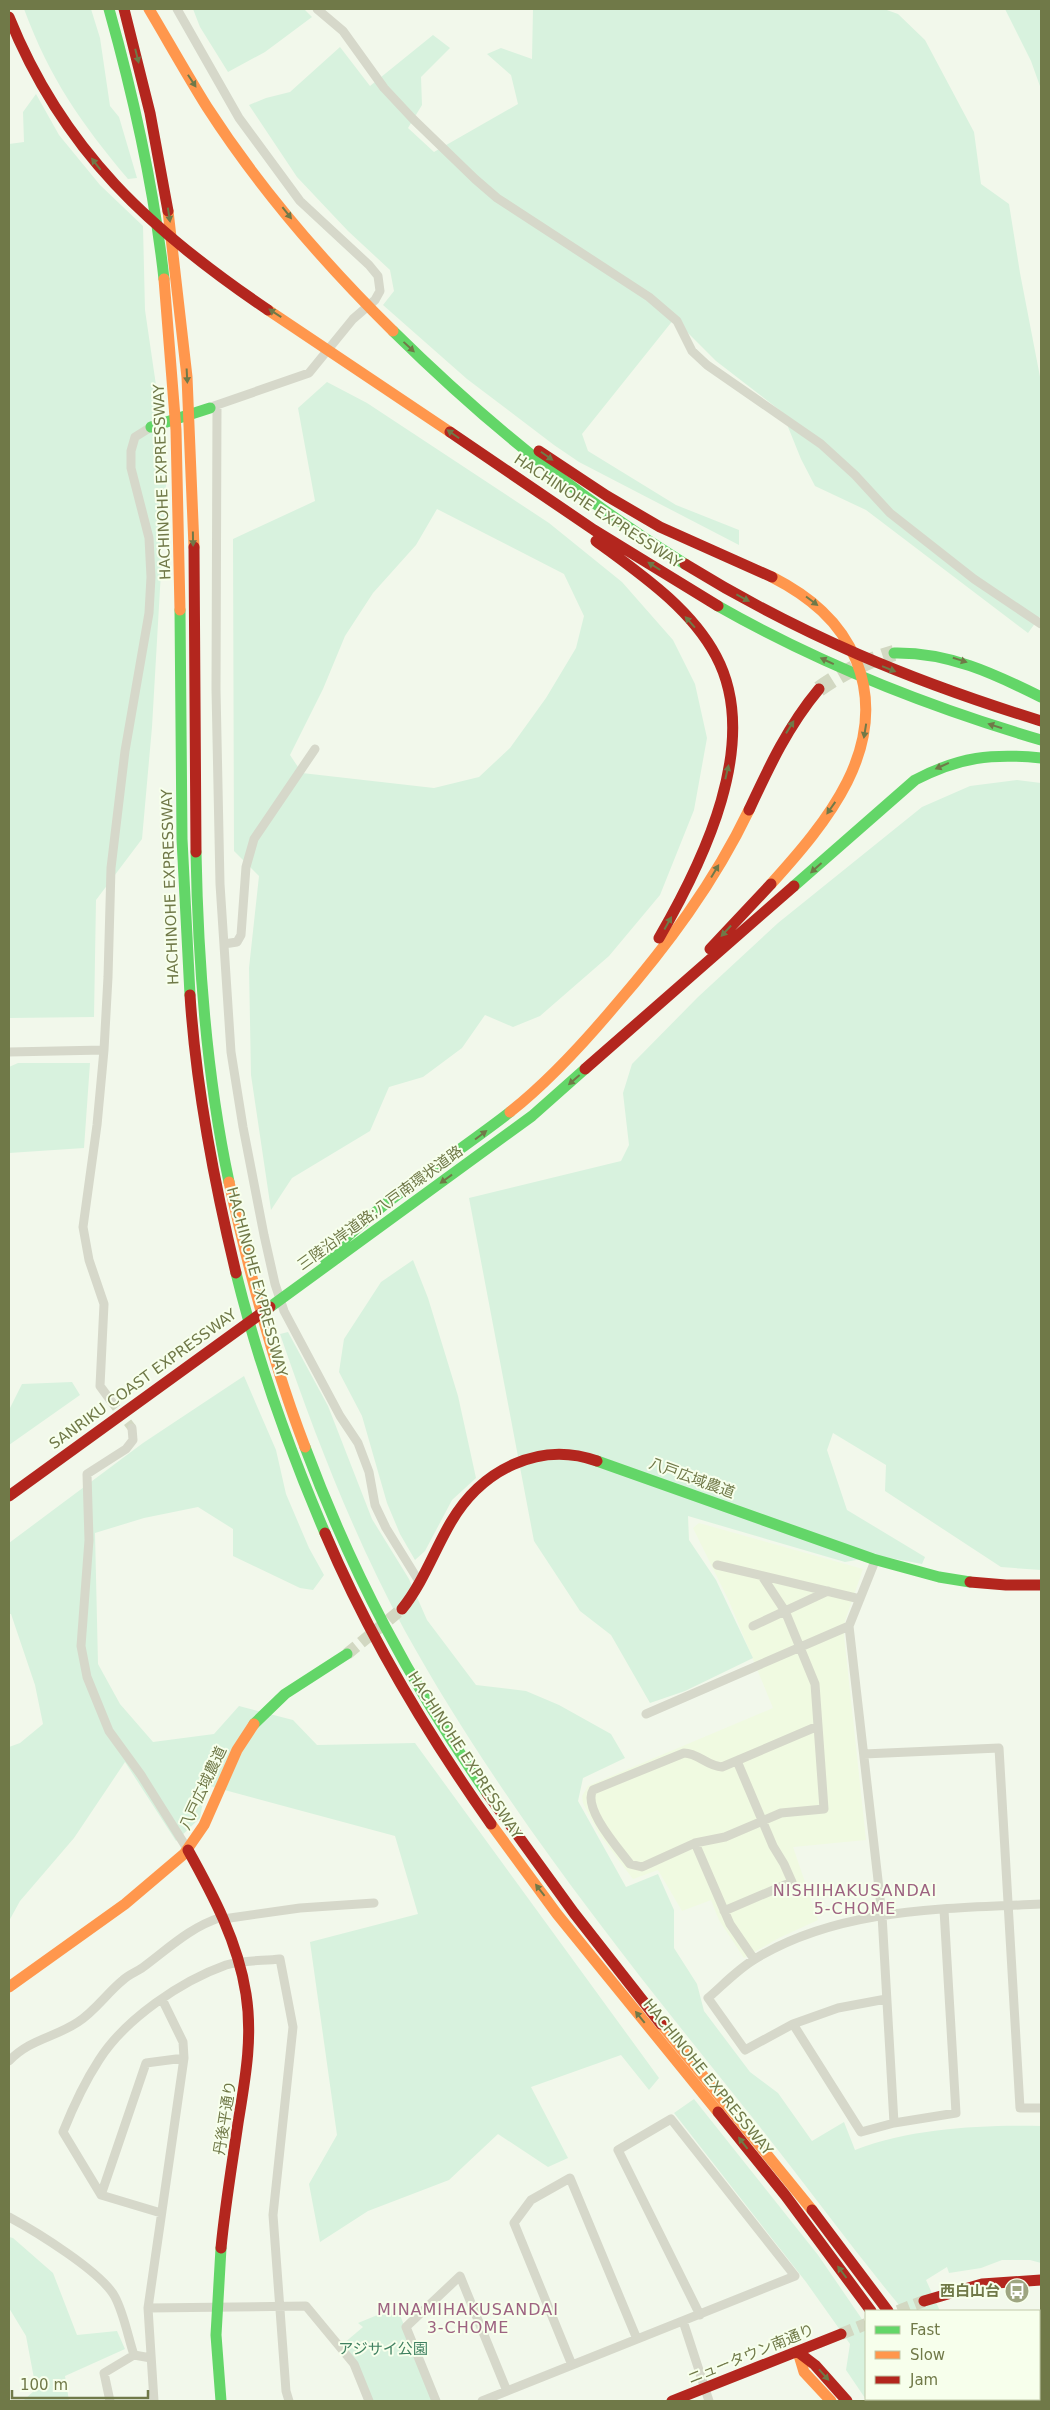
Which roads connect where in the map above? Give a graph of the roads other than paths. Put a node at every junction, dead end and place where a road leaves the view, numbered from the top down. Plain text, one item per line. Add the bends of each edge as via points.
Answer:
1 (109, 9) edge
2 (124, 9) edge
3 (149, 9) edge
4 (177, 9) edge
5 (317, 9) edge
6 (9, 17) edge
7 (438, 374) junction
8 (214, 407) junction
9 (151, 427) joint
10 (493, 462) junction
11 (1041, 624) edge
12 (894, 654) tunnel mouth
13 (819, 689) tunnel mouth
14 (1041, 696) edge
15 (1041, 721) edge
16 (1041, 740) edge
17 (315, 750) dead end
18 (1041, 758) edge
19 (224, 944) junction
20 (602, 1021) junction
21 (611, 1047) junction
22 (104, 1050) junction
23 (9, 1052) edge
24 (291, 1291) junction
25 (111, 1401) tunnel mouth
26 (132, 1428) dead end
27 (9, 1496) edge
28 (875, 1561) junction
29 (717, 1565) dead end
30 (762, 1576) junction
31 (420, 1583) junction
32 (1041, 1585) edge
33 (828, 1591) junction
34 (860, 1599) junction
35 (402, 1609) tunnel mouth
36 (785, 1611) junction
37 (752, 1626) dead end
38 (849, 1626) junction
39 (800, 1646) junction
40 (347, 1654) tunnel mouth
41 (646, 1714) dead end
42 (818, 1726) junction
43 (864, 1754) junction
44 (737, 1761) junction
45 (762, 1821) junction
46 (695, 1844) junction
47 (188, 1850) junction
48 (374, 1903) dead end
49 (1041, 1904) edge
50 (1008, 1906) junction
51 (944, 1910) junction
52 (724, 1912) junction
53 (882, 1915) junction
54 (223, 1918) junction
55 (754, 1959) junction
56 (239, 1962) junction
57 (9, 1987) edge
58 (162, 1999) junction
59 (886, 2000) junction
60 (793, 2024) junction
61 (184, 2058) junction
62 (9, 2061) edge
63 (1041, 2108) edge
64 (894, 2123) junction
65 (101, 2195) junction
66 (161, 2213) junction
67 (9, 2217) edge
68 (1041, 2280) edge
69 (924, 2301) tunnel mouth
70 (216, 2307) junction
71 (280, 2307) junction
72 (148, 2308) junction
73 (870, 2310) edge
74 (887, 2310) edge
75 (700, 2314) junction
76 (683, 2321) junction
77 (841, 2334) tunnel mouth
78 (637, 2339) junction
79 (798, 2352) junction
80 (134, 2355) junction
81 (151, 2358) junction
82 (572, 2365) junction
83 (705, 2388) junction
84 (507, 2391) junction
85 (110, 2401) edge
86 (154, 2401) edge
87 (221, 2401) edge
88 (289, 2401) edge
89 (369, 2401) edge
90 (436, 2401) edge
91 (482, 2401) edge
92 (672, 2401) edge
93 (709, 2401) edge
94 (831, 2401) edge
95 (847, 2401) edge

73 -> 1 main road, HACHINOHE EXPRESSWAY via 803,2219 516,1859 453,1770 411,1704 332,1551 266,1379 224,1226 197,1063 183,892 180,568 172,352 159,230 136,109
2 -> 74 main road, HACHINOHE EXPRESSWAY via 163,174 180,289 186,362 192,487 197,895 210,1057 237,1222 280,1380 308,1458 388,1635 473,1773 546,1876 823,2222
3 -> 7 main road, HACHINOHE EXPRESSWAY via 236,147 295,223 374,313
4 - 8 street via 239,118 300,201 378,276 380,291 376,300 353,319 309,373
5 - 11 street via 343,31 384,88 413,120 496,198 649,297 677,321 692,351 707,366 821,444 890,513 974,578
10 -> 6 main road, HACHINOHE EXPRESSWAY via 201,262 129,200 102,171 56,110
7 -> 15 main road, HACHINOHE EXPRESSWAY via 477,412 553,474 644,539 716,583 854,654 944,690
7 -> 21 main road via 534,447 612,499 677,535 805,596 833,620 856,659 866,699 866,730 856,766 834,805 799,849 697,962
8 - 9 main road
8 - 19 street via 216,689
9 - 22 street via 135,437 131,451 131,468 149,538 151,577 149,613 125,751 111,868
16 -> 10 main road, HACHINOHE EXPRESSWAY via 926,703 777,636 645,562
20 -> 10 main road via 646,962 695,871 715,815 730,757 734,734 731,694 716,656 694,626 670,602
12 -> 14 main road via 930,653 965,662
20 -> 13 main road via 649,967 695,904 733,841 786,733
17 - 19 street via 254,839 246,867 241,935 237,942
18 -> 21 main road via 1006,755 969,757 950,762 915,780
19 - 31 street via 231,1052 275,1284 290,1324 358,1443 369,1472 375,1505 386,1528
24 -> 20 main road, 三陸沿岸道路;八戸南環状道路 via 357,1225 531,1095
21 -> 24 main road, 三陸沿岸道路;八戸南環状道路 via 532,1116
22 - 23 street
22 - 25 street via 84,1227 89,1260 104,1304 100,1386
24 - 27 main road, SANRIKU COAST EXPRESSWAY
26 - 47 street via 133,1440 126,1449 87,1474 89,1540 81,1646 87,1677 109,1732 141,1775
28 - 31 main road, 八戸広域農道 via 590,1458 552,1454 528,1457 506,1466 469,1496 452,1520
28 - 32 main road, 八戸広域農道 via 929,1576 980,1584
28 - 34 street
29 - 30 street
30 - 33 street
30 - 36 street
31 - 35 main road, 八戸広域農道
33 - 34 street
33 - 36 street
34 - 38 street
36 - 37 street
36 - 39 street
38 - 39 street
38 - 43 street
39 - 41 street
39 - 42 street via 815,1684
40 - 47 main road, 八戸広域農道 via 291,1689 251,1726 204,1827
42 - 44 street
42 - 45 street via 824,1809 781,1813
43 - 50 street via 999,1748
43 - 53 street
44 - 45 street
44 - 46 street via 722,1767 713,1766 691,1753 684,1753 593,1790 591,1794 590,1800 599,1821 630,1864 642,1867
45 - 46 street
45 - 52 street via 792,1882
46 - 52 street
47 - 54 main road, 丹後平通り
47 - 57 main road, 八戸広域農道 via 122,1906
48 - 54 street
49 - 50 street
50 - 51 street
50 - 63 street via 1020,2108
51 - 53 street
51 - 64 street via 956,2113
52 - 55 street
53 - 55 street via 827,1927
53 - 59 street
54 - 56 main road, 丹後平通り
54 - 62 street via 203,1922 123,1979 88,2016 30,2043
55 - 60 street via 708,1998 745,2050
56 - 58 street
56 - 70 main road, 丹後平通り via 246,1994 248,2064 218,2265
56 - 71 street via 280,1959 293,2027 273,2215
58 - 61 street via 183,2042
58 - 65 street via 131,2023 100,2058 76,2100 63,2132
59 - 60 street via 838,2008
59 - 64 street
60 - 64 street via 861,2132
61 - 65 street via 146,2063
61 - 66 street
65 - 66 street
66 - 72 street
67 - 80 street via 104,2282 116,2298
68 - 69 main road via 988,2282
70 - 71 street
70 - 72 street
70 - 87 main road, 丹後平通り
71 - 88 street
71 - 89 street via 306,2306 354,2364
72 - 81 street
75 - 75 street via 618,2150 671,2119 795,2276
75 - 76 street
76 - 78 street
76 - 83 street
77 - 79 main road, ニュータウン南通り
78 - 82 street
78 - 82 street via 570,2178 531,2200 514,2223
79 - 83 main road, ニュータウン南通り
79 - 94 main road via 804,2372
79 -> 95 main road
80 - 81 street
80 - 85 street via 104,2373
81 - 86 street
82 - 84 street
83 - 92 main road, ニュータウン南通り
83 - 93 street
84 - 90 street via 460,2276 406,2327
84 - 91 street

